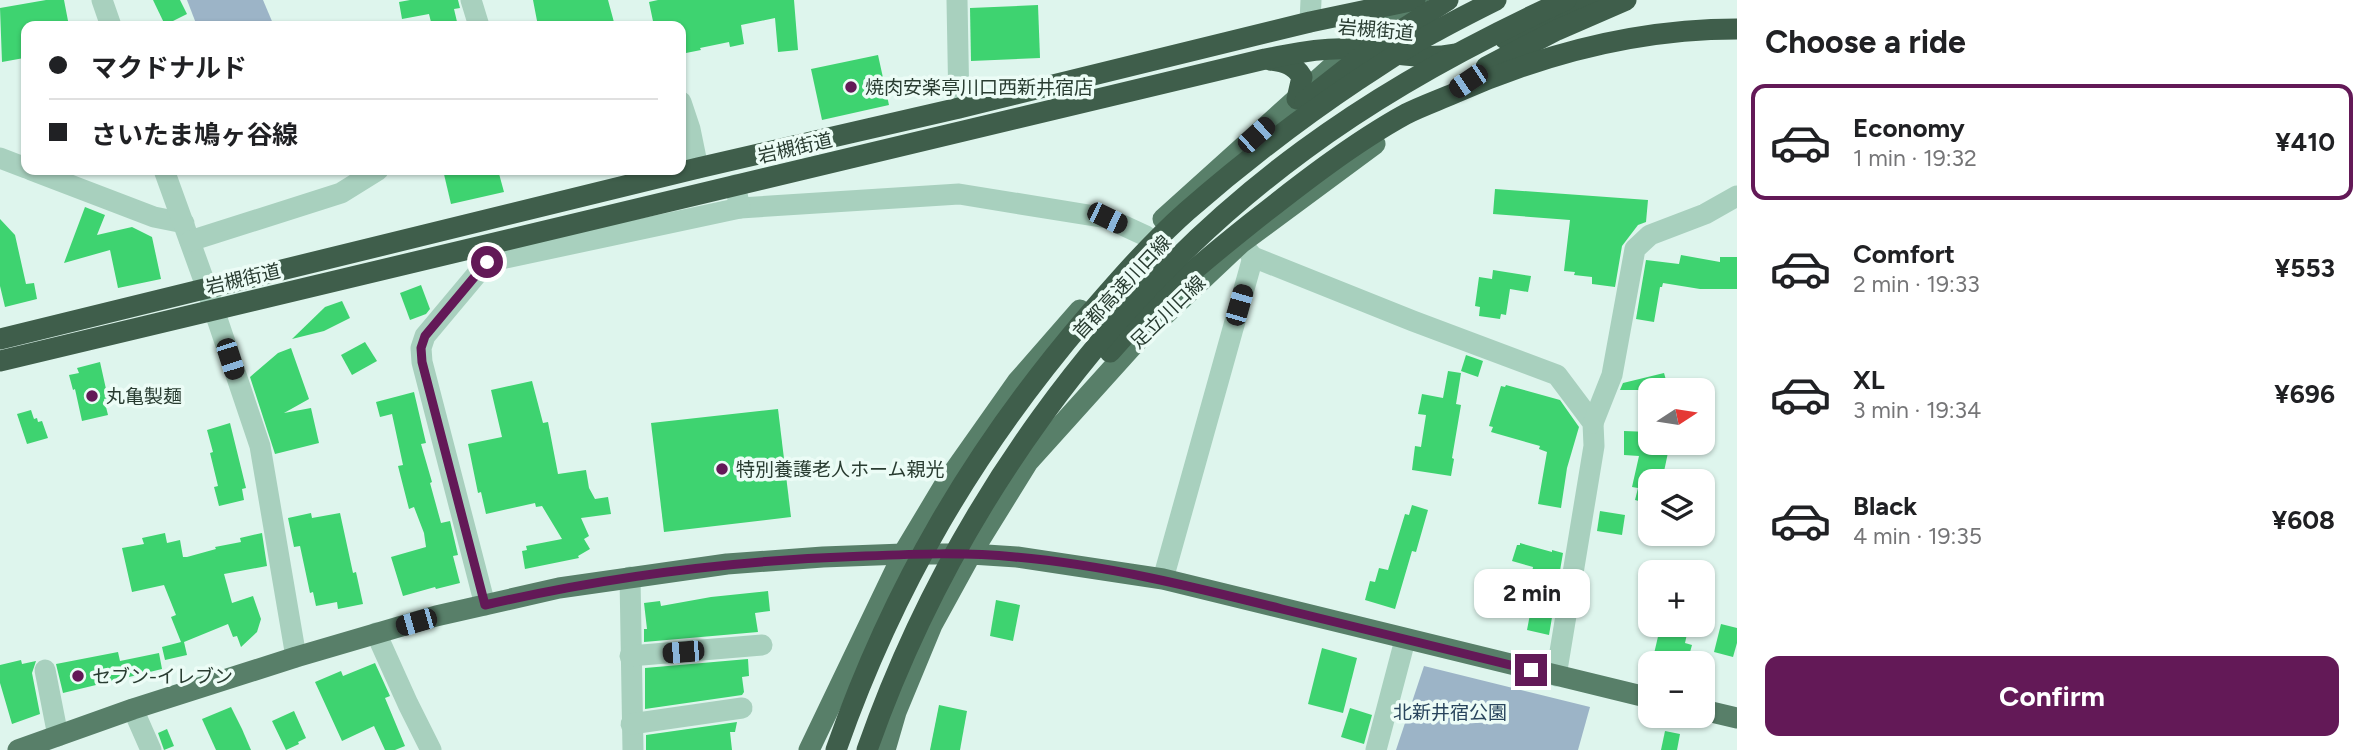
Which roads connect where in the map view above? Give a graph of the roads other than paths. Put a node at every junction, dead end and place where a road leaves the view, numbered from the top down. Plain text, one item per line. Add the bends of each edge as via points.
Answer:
1 (102, 0) edge
2 (471, 0) edge
3 (957, 0) edge
4 (1311, 0) edge
5 (1415, 0) edge
6 (1424, 0) edge
7 (1448, 0) edge
8 (1496, 0) edge
9 (1566, 0) edge
10 (1626, 0) edge
11 (1595, 1) edge
12 (109, 21) edge
13 (477, 21) edge
14 (1310, 22) junction
15 (1737, 29) edge
16 (1351, 49) junction
17 (1265, 59) junction
18 (1297, 99) junction
19 (959, 108) junction
20 (1407, 114) junction
21 (686, 117) edge
22 (0, 158) edge
23 (21, 166) edge
24 (698, 169) junction
25 (686, 172) edge
26 (43, 175) edge
27 (166, 175) edge
28 (369, 175) edge
29 (676, 175) edge
30 (735, 185) junction
31 (1737, 196) edge
32 (740, 208) junction
33 (1186, 212) junction
34 (187, 232) junction
35 (1146, 236) junction
36 (1247, 250) junction
37 (485, 254) junction
38 (211, 299) junction
39 (0, 339) edge
40 (0, 361) edge
41 (1594, 423) junction
42 (1002, 477) junction
43 (903, 554) junction
44 (971, 554) junction
45 (630, 577) junction
46 (1163, 579) junction
47 (485, 605) junction
48 (376, 633) junction
49 (1405, 639) junction
50 (762, 645) dead end
51 (630, 656) junction
52 (296, 657) junction
53 (45, 670) dead end
54 (1556, 676) junction
55 (1638, 695) edge
56 (741, 708) dead end
57 (133, 709) junction
58 (1715, 713) edge
59 (1737, 718) edge
60 (631, 724) junction
61 (58, 736) junction
62 (18, 750) edge
63 (151, 750) edge
64 (431, 750) edge
65 (633, 750) edge
66 (809, 750) edge
67 (836, 750) edge
68 (867, 750) edge
69 (885, 750) edge
70 (1376, 750) edge

1 - 12 street
2 - 13 street
3 - 19 street
4 - 14 street
5 - 14 highway, 岩槻街道
6 - 16 main road
7 - 33 highway, bridge via 1309,97
8 - 33 highway, 首都高速川口線, bridge via 1429,35 1324,103
9 - 42 highway, 首都高速川口線, bridge via 1465,49 1374,102 1253,191 1123,315
10 - 20 highway, bridge via 1470,75
11 - 16 highway, 岩槻街道 via 1490,46 1441,57
11 - 36 main road, 足立川口線 via 1530,39 1364,151
14 - 19 highway, 岩槻街道
15 - 20 highway, bridge via 1663,34 1553,57 1512,69
16 - 17 highway, 岩槻街道
16 - 18 main road
17 - 18 highway via 1296,68 1302,77
17 - 30 highway, 岩槻街道
18 - 35 main road
19 - 24 highway, 岩槻街道
20 - 42 highway, bridge via 1275,204 1199,265 1139,320
21 - 24 street
22 - 23 street
24 - 25 highway, 岩槻街道
26 - 34 street
27 - 34 street
28 - 34 street via 341,193
29 - 38 highway, 岩槻街道
30 - 32 street
30 - 37 highway, 岩槻街道
31 - 41 street via 1650,235 1635,249 1612,375
32 - 35 street via 958,194 1107,218
32 - 37 street
33 - 67 highway, 首都高速川口線, bridge via 1054,355 965,481 906,582
34 - 38 street
35 - 43 main road via 1017,382 945,484
36 - 41 street via 1413,321 1557,375
36 - 44 main road, 足立川口線 via 1138,340 1028,462
36 - 46 street
37 - 38 highway, 岩槻街道
37 - 47 street via 421,348
38 - 39 highway, 岩槻街道
38 - 40 highway, 岩槻街道
38 - 52 street via 260,446
41 - 54 street
42 - 68 highway, 首都高速川口線, bridge via 917,627
43 - 44 main road
43 - 45 main road via 727,564
43 - 66 main road
44 - 46 main road
44 - 69 main road, 足立川口線 via 932,625
45 - 47 main road
45 - 51 street
46 - 49 main road
47 - 48 main road
48 - 52 main road
48 - 64 street
49 - 54 main road
49 - 70 street
50 - 51 street
51 - 60 street
52 - 57 main road
53 - 61 street
54 - 55 main road
56 - 60 street
57 - 61 main road
57 - 63 street
58 - 59 main road
60 - 65 street
61 - 62 main road

